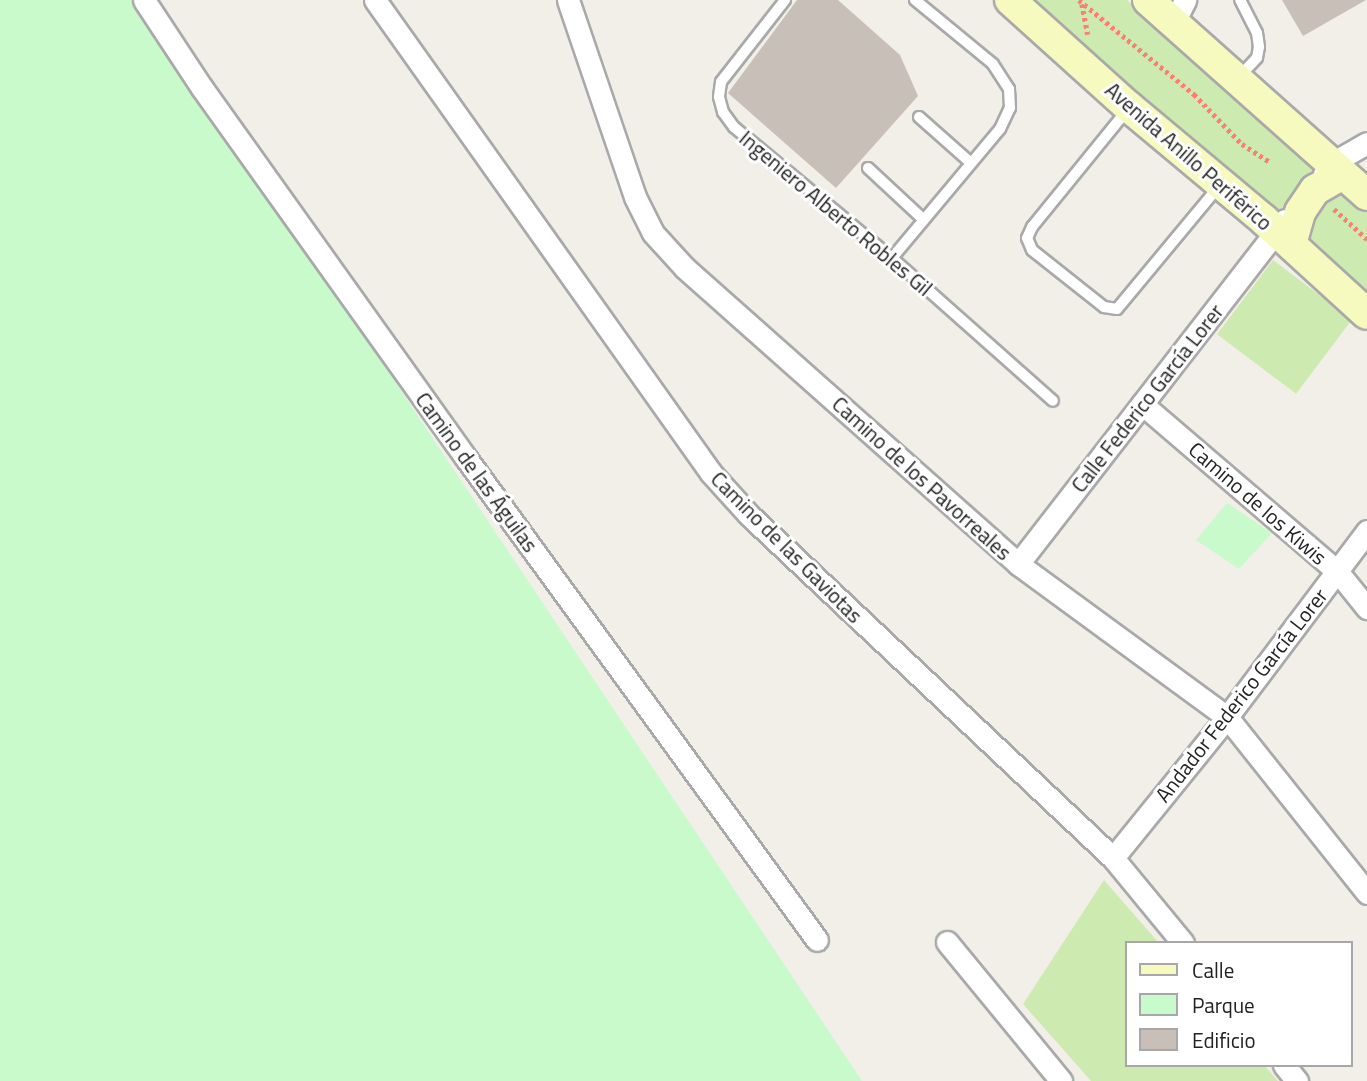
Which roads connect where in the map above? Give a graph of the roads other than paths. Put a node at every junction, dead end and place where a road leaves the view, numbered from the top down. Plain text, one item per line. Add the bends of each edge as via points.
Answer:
1 (144, 0) edge
2 (375, 0) edge
3 (568, 0) edge
4 (785, 0) edge
5 (915, 0) edge
6 (1010, 0) edge
7 (1148, 0) edge
8 (1240, 0) edge
9 (1179, 11) edge
10 (1237, 79) junction
11 (1129, 107) junction
12 (919, 117) dead end
13 (1367, 143) edge
14 (971, 163) junction
15 (1331, 163) junction
16 (867, 168) dead end
17 (1221, 184) junction
18 (1367, 195) edge
19 (923, 220) junction
20 (1277, 232) junction
21 (892, 258) junction
22 (1367, 314) edge
23 (1053, 401) dead end
24 (1142, 404) junction
25 (1367, 531) edge
26 (1018, 564) junction
27 (1336, 570) junction
28 (1367, 608) edge
29 (1227, 717) junction
30 (1113, 858) junction
31 (1367, 892) edge
32 (817, 940) dead end
33 (1181, 941) edge
34 (947, 942) dead end
35 (1286, 1067) edge
36 (1061, 1081) edge
37 (1297, 1081) edge

1 - 32 street, Camino de las Águilas via 458,447
2 - 30 street, Camino de las Gaviotas via 711,473 758,524
3 - 26 street, Camino de los Pavorreales via 635,197 653,233 685,268
4 - 21 lane, Ingeniero Alberto Robles Gil via 720,82 723,111 734,127
5 - 14 lane via 993,64 1009,89 1010,108 1000,129
6 - 11 street, Avenida Anillo Periférico
7 - 9 street
8 - 10 lane via 1259,47 1256,58
9 - 10 street
10 - 15 street
11 - 17 street, Avenida Anillo Periférico
11 - 17 lane via 1032,227 1027,238 1032,250 1104,307 1117,309
12 - 14 lane
13 - 15 street
14 - 19 lane
15 - 18 street
15 - 20 street via 1300,212
16 - 19 lane
17 - 20 street, Avenida Anillo Periférico
19 - 21 lane
20 - 22 street, Avenida Anillo Periférico
20 - 24 street, Calle Federico García Lorer
21 - 23 lane, Ingeniero Alberto Robles Gil
24 - 26 street, Calle Federico García Lorer
24 - 27 street, Camino de los Kiwis
25 - 27 street, Andador Federico García Lorer
26 - 29 street, Camino de los Pavorreales
27 - 28 street, Camino de los Kiwis
27 - 29 street, Andador Federico García Lorer
29 - 30 street, Andador Federico García Lorer
29 - 31 street, Camino de los Pavorreales
30 - 33 street, Camino de las Gaviotas
34 - 36 street
35 - 37 street

